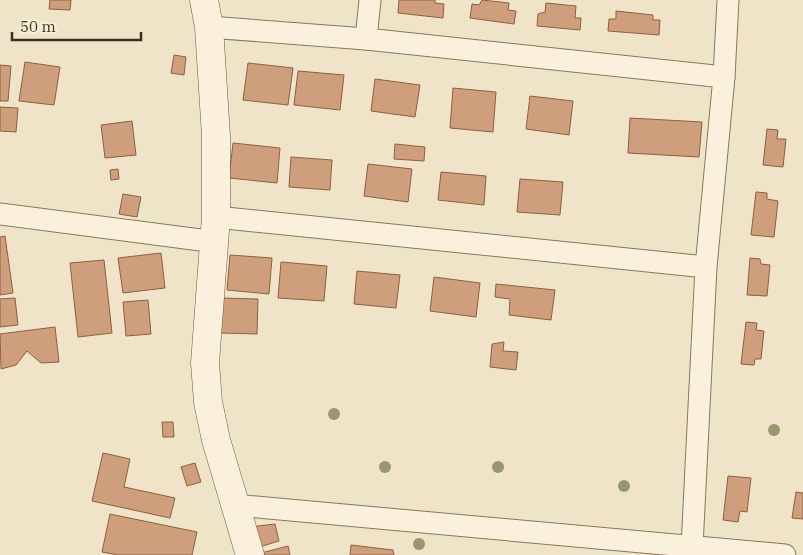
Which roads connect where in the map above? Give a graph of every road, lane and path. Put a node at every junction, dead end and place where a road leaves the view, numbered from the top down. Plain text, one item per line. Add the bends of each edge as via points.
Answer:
1 (204, 0) edge
2 (370, 0) edge
3 (728, 0) edge
4 (209, 27) junction
5 (366, 39) junction
6 (724, 77) junction
7 (0, 214) edge
8 (216, 230) junction
9 (706, 267) junction
10 (234, 505) junction
11 (692, 547) junction
12 (250, 555) edge
13 (785, 555) edge

1 - 4 street
2 - 5 street
3 - 6 street
4 - 5 street
4 - 8 street via 216,136
5 - 6 street
6 - 9 street
7 - 8 street
8 - 9 street
8 - 10 street via 205,363 208,402
9 - 11 street
10 - 11 street
10 - 12 street
11 - 13 street

